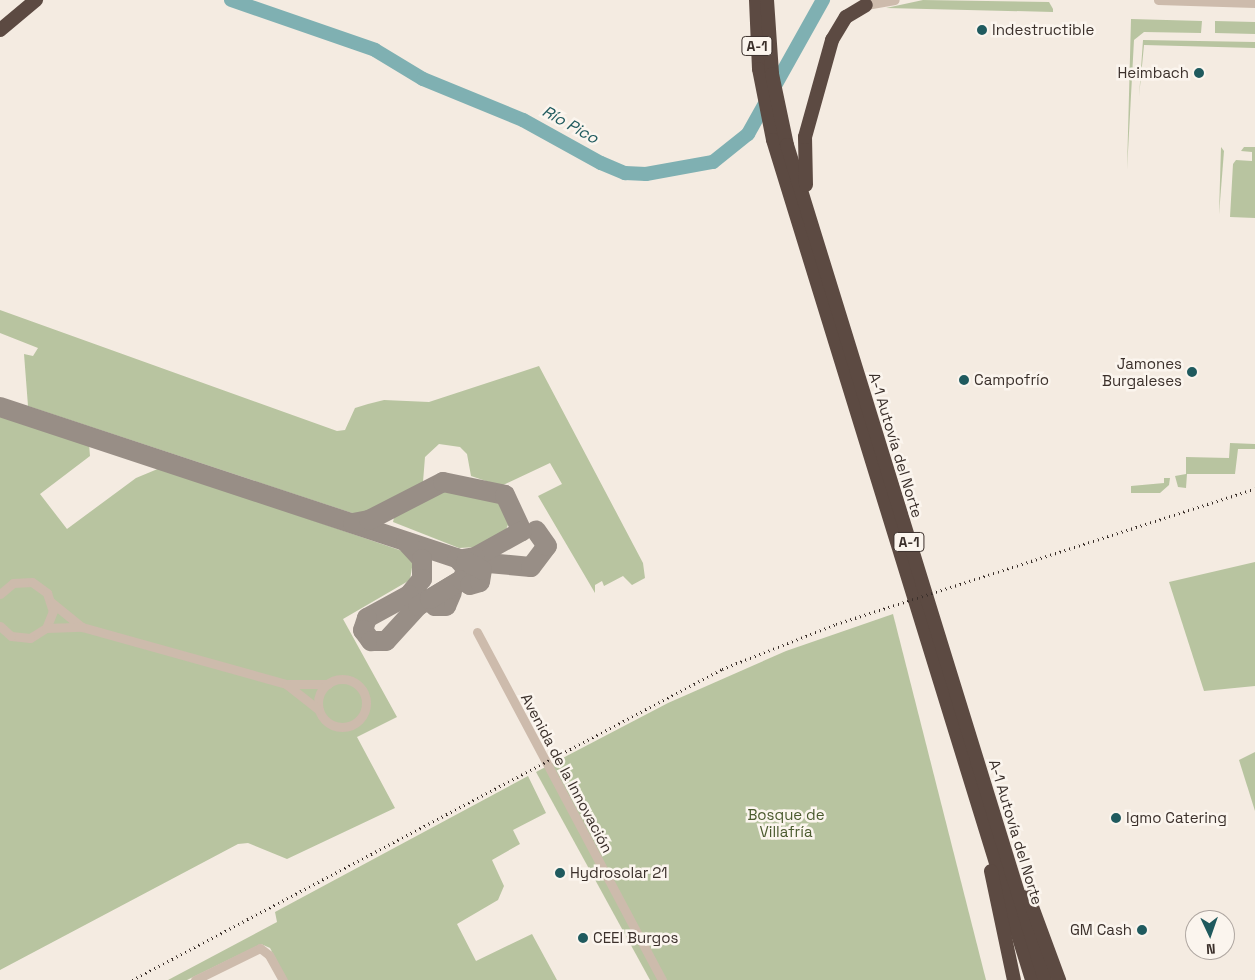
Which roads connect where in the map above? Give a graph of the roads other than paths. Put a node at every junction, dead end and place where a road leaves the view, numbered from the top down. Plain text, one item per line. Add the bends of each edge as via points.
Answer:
1 (36, 0) edge
2 (756, 0) edge
3 (767, 0) edge
4 (895, 0) edge
5 (1158, 0) edge
6 (873, 3) edge
7 (1255, 3) edge
8 (0, 30) edge
9 (851, 355) junction
10 (0, 594) edge
11 (51, 602) junction
12 (0, 626) edge
13 (82, 627) junction
14 (46, 628) junction
15 (476, 632) dead end
16 (11, 636) junction
17 (0, 639) edge
18 (286, 684) junction
19 (328, 684) junction
20 (319, 710) junction
21 (967, 731) junction
22 (962, 749) junction
23 (196, 980) edge
24 (283, 980) edge
25 (662, 980) edge
26 (1014, 980) edge
27 (1032, 980) edge
28 (1045, 980) edge
29 (1059, 980) edge

1 - 8 highway
2 - 22 highway, A-1 Autovía del Norte / A-1 via 762,91 768,119
3 - 9 highway, A-1 Autovía del Norte / A-1 via 777,102
4 - 6 street
5 - 7 street
6 - 9 highway via 846,16 832,40 803,148 805,181 847,325
9 - 21 highway, A-1 Autovía del Norte / A-1
10 - 11 street via 14,583 32,582
11 - 13 street
11 - 14 street
12 - 16 street
13 - 14 street
13 - 18 street
14 - 16 street via 30,638
15 - 25 street, Avenida de la Innovación
16 - 17 street
18 - 19 street
18 - 20 street
19 - 20 street via 318,700
19 - 20 street via 339,679 354,682 364,694 365,709 356,722 340,726 326,721
21 - 28 highway, A-1 Autovía del Norte / A-1
21 - 29 highway via 977,742
22 - 26 highway, A-1
22 - 27 highway, A-1 Autovía del Norte / A-1
23 - 24 street via 260,948 269,955

